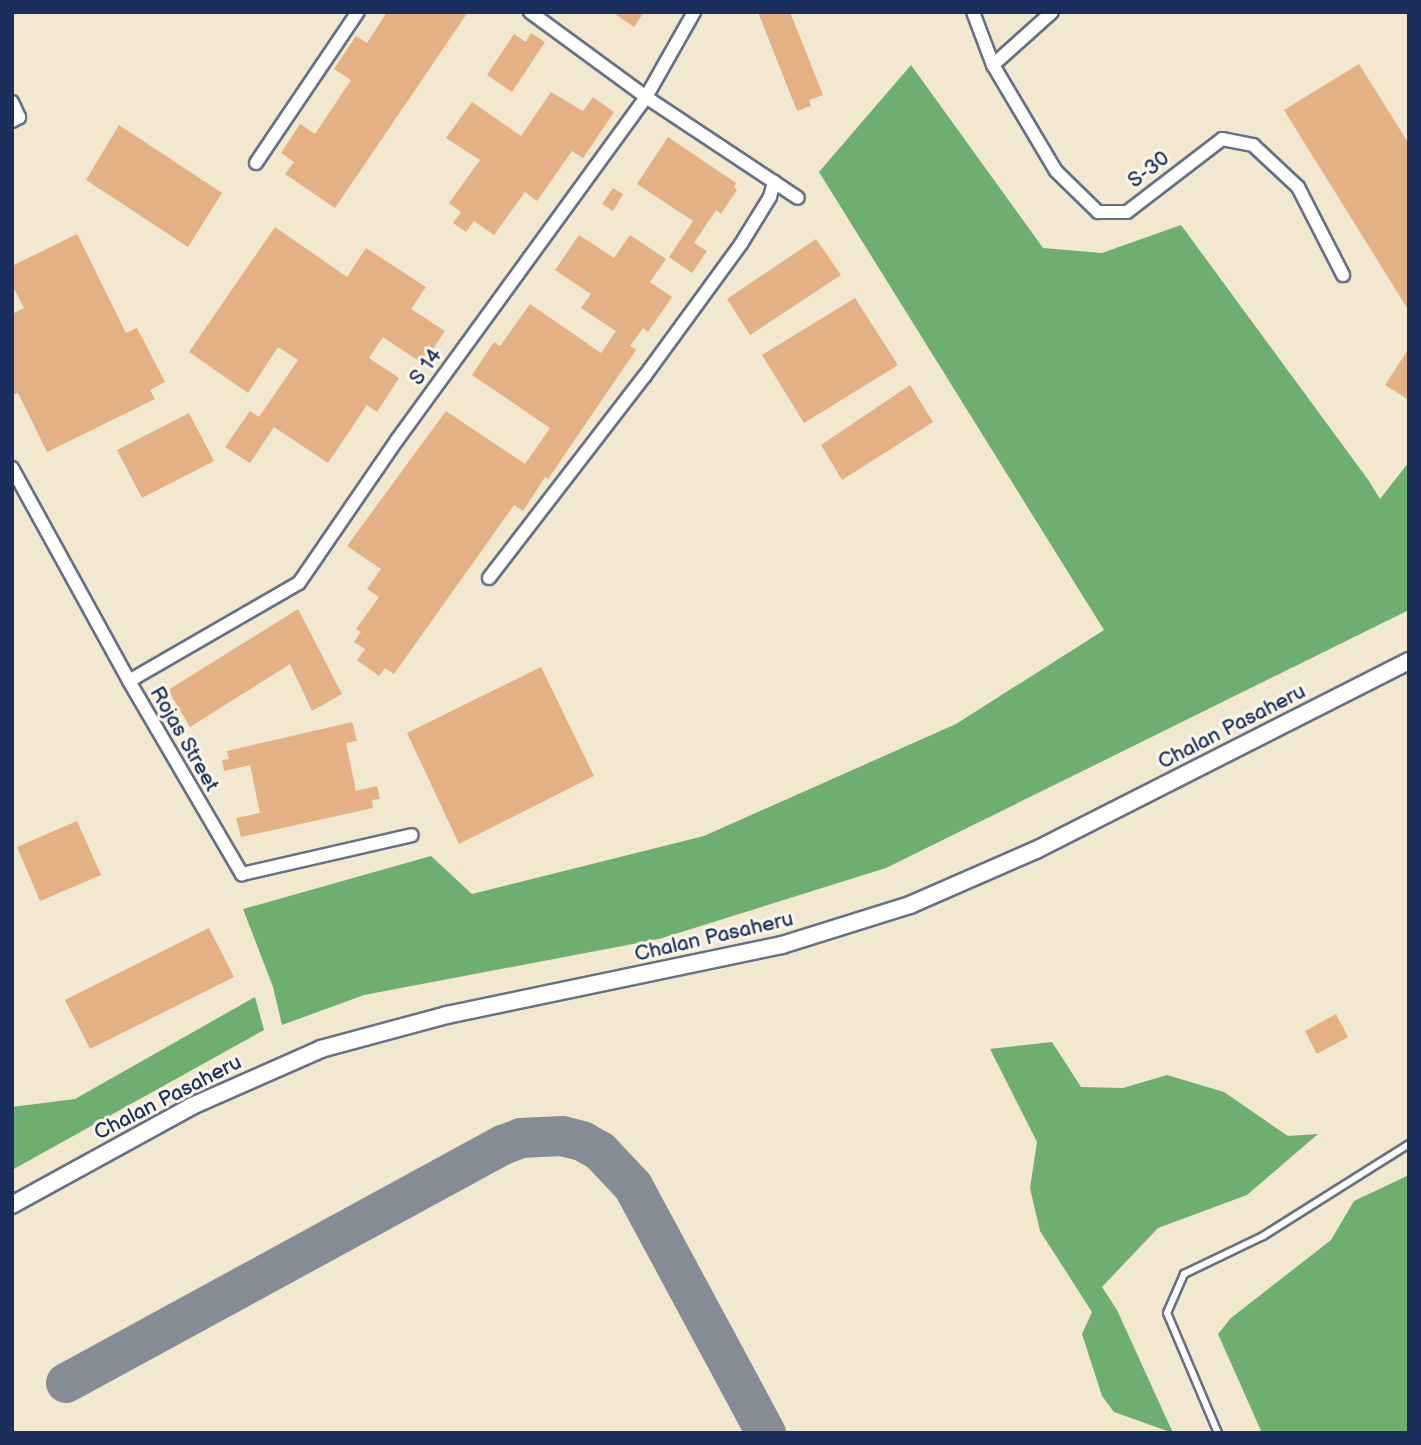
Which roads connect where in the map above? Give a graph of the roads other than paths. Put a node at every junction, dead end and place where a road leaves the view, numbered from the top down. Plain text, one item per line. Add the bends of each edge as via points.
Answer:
1 (358, 12) edge
2 (530, 12) edge
3 (694, 12) edge
4 (972, 12) edge
5 (1052, 12) edge
6 (993, 65) junction
7 (646, 97) junction
8 (12, 102) edge
9 (12, 121) edge
10 (256, 163) dead end
11 (774, 182) junction
12 (798, 198) dead end
13 (1343, 275) dead end
14 (12, 468) edge
15 (489, 578) dead end
16 (1409, 661) edge
17 (129, 681) junction
18 (412, 835) dead end
19 (1409, 1144) edge
20 (12, 1205) edge
21 (1218, 1433) edge

1 - 10 street
2 - 7 street
3 - 7 street, S 14
4 - 6 street, S-30
5 - 6 street
6 - 13 street, S-30 via 1056,171 1098,212 1127,212 1222,139 1253,145 1298,187
7 - 11 street
7 - 17 street, S 14 via 299,583
8 - 9 street via 19,117
11 - 12 street
11 - 15 street via 770,197 733,255
14 - 17 street, Rojas Street
16 - 20 main road, Chalan Pasaheru via 1016,860 910,905 782,944 436,1017 321,1049 192,1107
17 - 18 street, Rojas Street via 242,874
19 - 21 lane via 1263,1236 1184,1274 1167,1313

